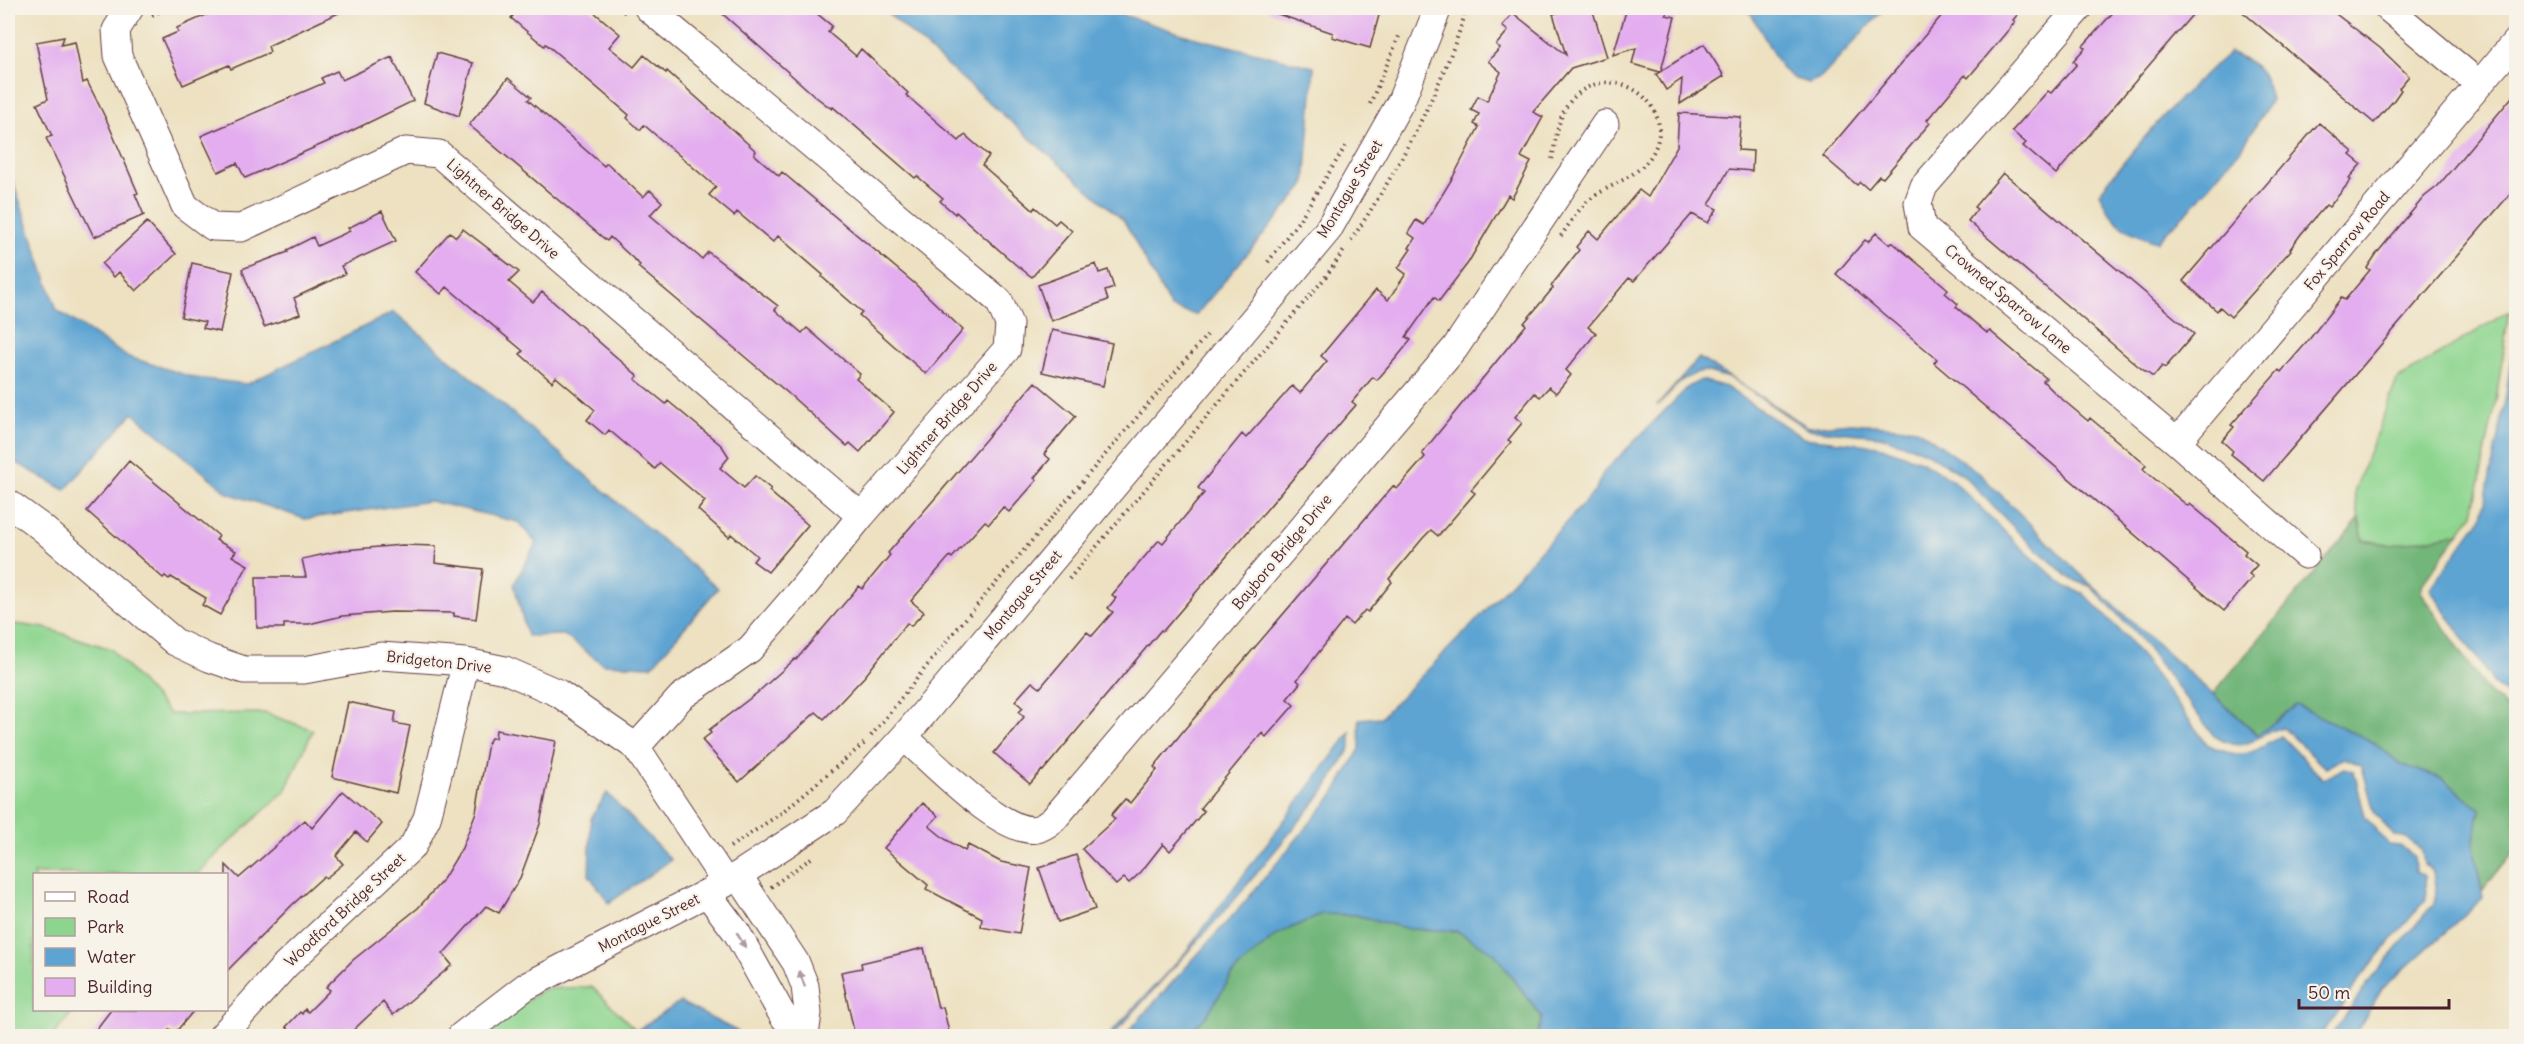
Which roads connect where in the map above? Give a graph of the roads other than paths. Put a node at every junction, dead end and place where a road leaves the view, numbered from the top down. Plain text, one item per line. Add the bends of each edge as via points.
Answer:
1 (1438, 8) edge
2 (2079, 8) edge
3 (2388, 8) edge
4 (140, 12) edge
5 (640, 13) edge
6 (2517, 41) edge
7 (2479, 84) junction
8 (1605, 124) dead end
9 (2177, 441) junction
10 (8, 503) edge
11 (861, 516) junction
12 (2305, 555) dead end
13 (466, 662) junction
14 (904, 737) junction
15 (636, 747) junction
16 (723, 876) junction
17 (785, 947) junction
18 (755, 966) junction
19 (222, 1036) edge
20 (461, 1036) edge
21 (800, 1036) edge
22 (805, 1036) edge

1 - 14 street, Montague Street via 1401,101 1328,230
2 - 9 street, Crowned Sparrow Lane via 1924,186 1918,203 1922,227
3 - 7 street
4 - 11 street, Lightner Bridge Drive via 116,30 118,56 185,206 213,227 241,228 406,151 439,154
5 - 11 street, Lightner Bridge Drive via 999,301 1009,324 1007,349
6 - 7 street, Fox Sparrow Road
7 - 9 street, Fox Sparrow Road
8 - 14 street, Bayboro Bridge Drive via 1455,348 1053,820 1037,829 1013,827 992,814
9 - 12 street, Crowned Sparrow Lane
10 - 13 street, Bridgeton Drive via 175,642 209,658 244,670 304,670 381,656
11 - 15 street, Lightner Bridge Drive via 750,649 681,697
13 - 15 street, Bridgeton Drive via 505,670 558,693
13 - 19 street, Woodford Bridge Street via 427,818 413,846 285,966
14 - 16 street, Montague Street via 835,812
15 - 16 street, Bridgeton Drive
16 - 17 street, Bridgeton Drive
16 -> 18 street, Bridgeton Drive via 737,933
16 - 20 street, Montague Street via 525,987
17 - 18 street
22 -> 17 street, Bridgeton Drive via 806,986
18 - 21 street, Bridgeton Drive via 783,1016

